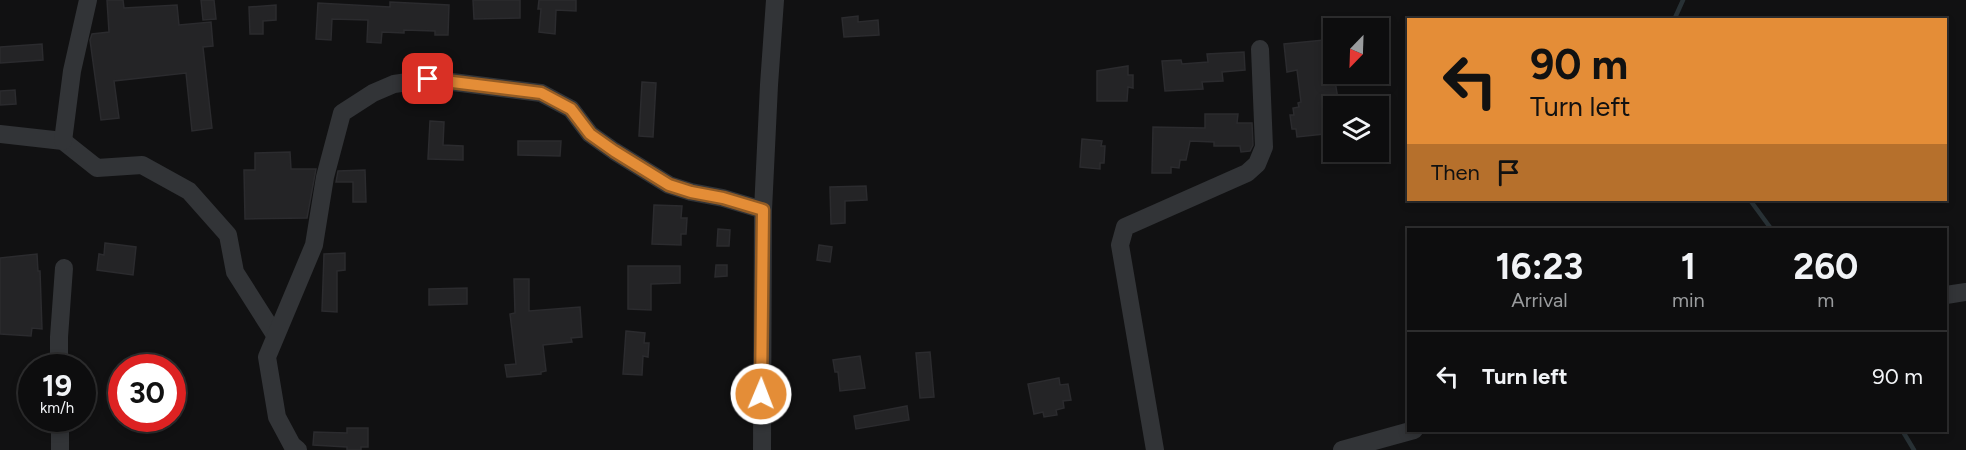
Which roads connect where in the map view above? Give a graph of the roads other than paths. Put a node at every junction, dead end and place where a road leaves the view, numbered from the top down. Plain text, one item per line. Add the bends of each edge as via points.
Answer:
1 (88, 0) edge
2 (775, 0) edge
3 (1260, 49) dead end
4 (0, 134) edge
5 (63, 141) junction
6 (763, 210) junction
7 (64, 268) dead end
8 (1966, 292) edge
9 (1947, 295) edge
10 (275, 335) junction
11 (59, 354) edge
12 (60, 432) edge
13 (1407, 432) edge
14 (60, 450) edge
15 (298, 450) edge
16 (762, 450) edge
17 (1155, 450) edge
18 (1342, 450) edge

1 - 5 street via 72,71
2 - 6 street
3 - 17 street via 1264,147 1257,164 1247,173 1125,227 1120,245
4 - 5 street
5 - 10 street via 97,168 142,165 189,191 228,235 236,272
6 - 10 street via 669,185 606,146 590,134 571,109 541,93 428,79 394,84 342,113 325,177 314,245
6 - 16 street
7 - 11 street
8 - 9 street
10 - 15 street via 267,357 277,417
12 - 14 street
13 - 18 street

